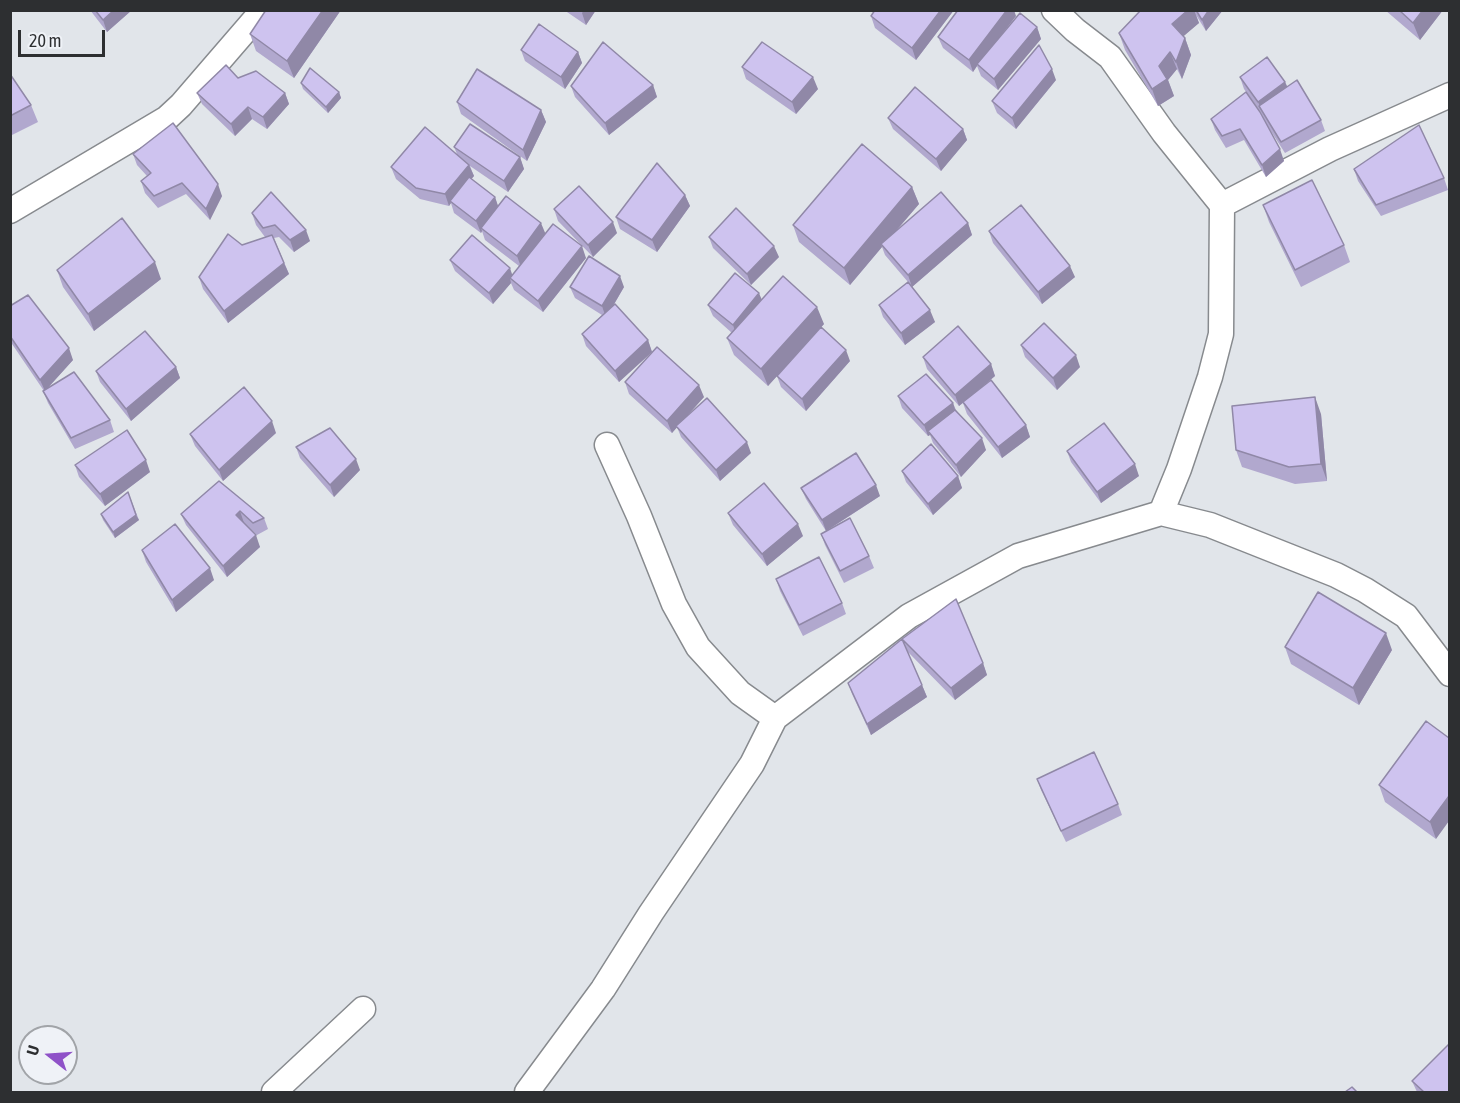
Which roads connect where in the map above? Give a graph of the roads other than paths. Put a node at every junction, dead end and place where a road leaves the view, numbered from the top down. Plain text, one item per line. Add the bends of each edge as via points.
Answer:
1 (263, 10) edge
2 (1054, 10) edge
3 (1449, 95) edge
4 (1222, 205) junction
5 (10, 211) edge
6 (607, 445) dead end
7 (1161, 513) junction
8 (1449, 674) edge
9 (775, 718) junction
10 (363, 1009) dead end
11 (274, 1092) edge
12 (527, 1092) edge

1 - 5 street via 167,118
2 - 4 street via 1075,30 1117,50 1164,133
3 - 4 street via 1330,149
4 - 7 street via 1221,334 1210,377
6 - 9 street via 674,604 698,647 740,693
7 - 8 street via 1210,525 1336,575 1374,595 1406,616
7 - 9 street via 1018,556 909,616
9 - 12 street via 752,764 603,989
10 - 11 street

